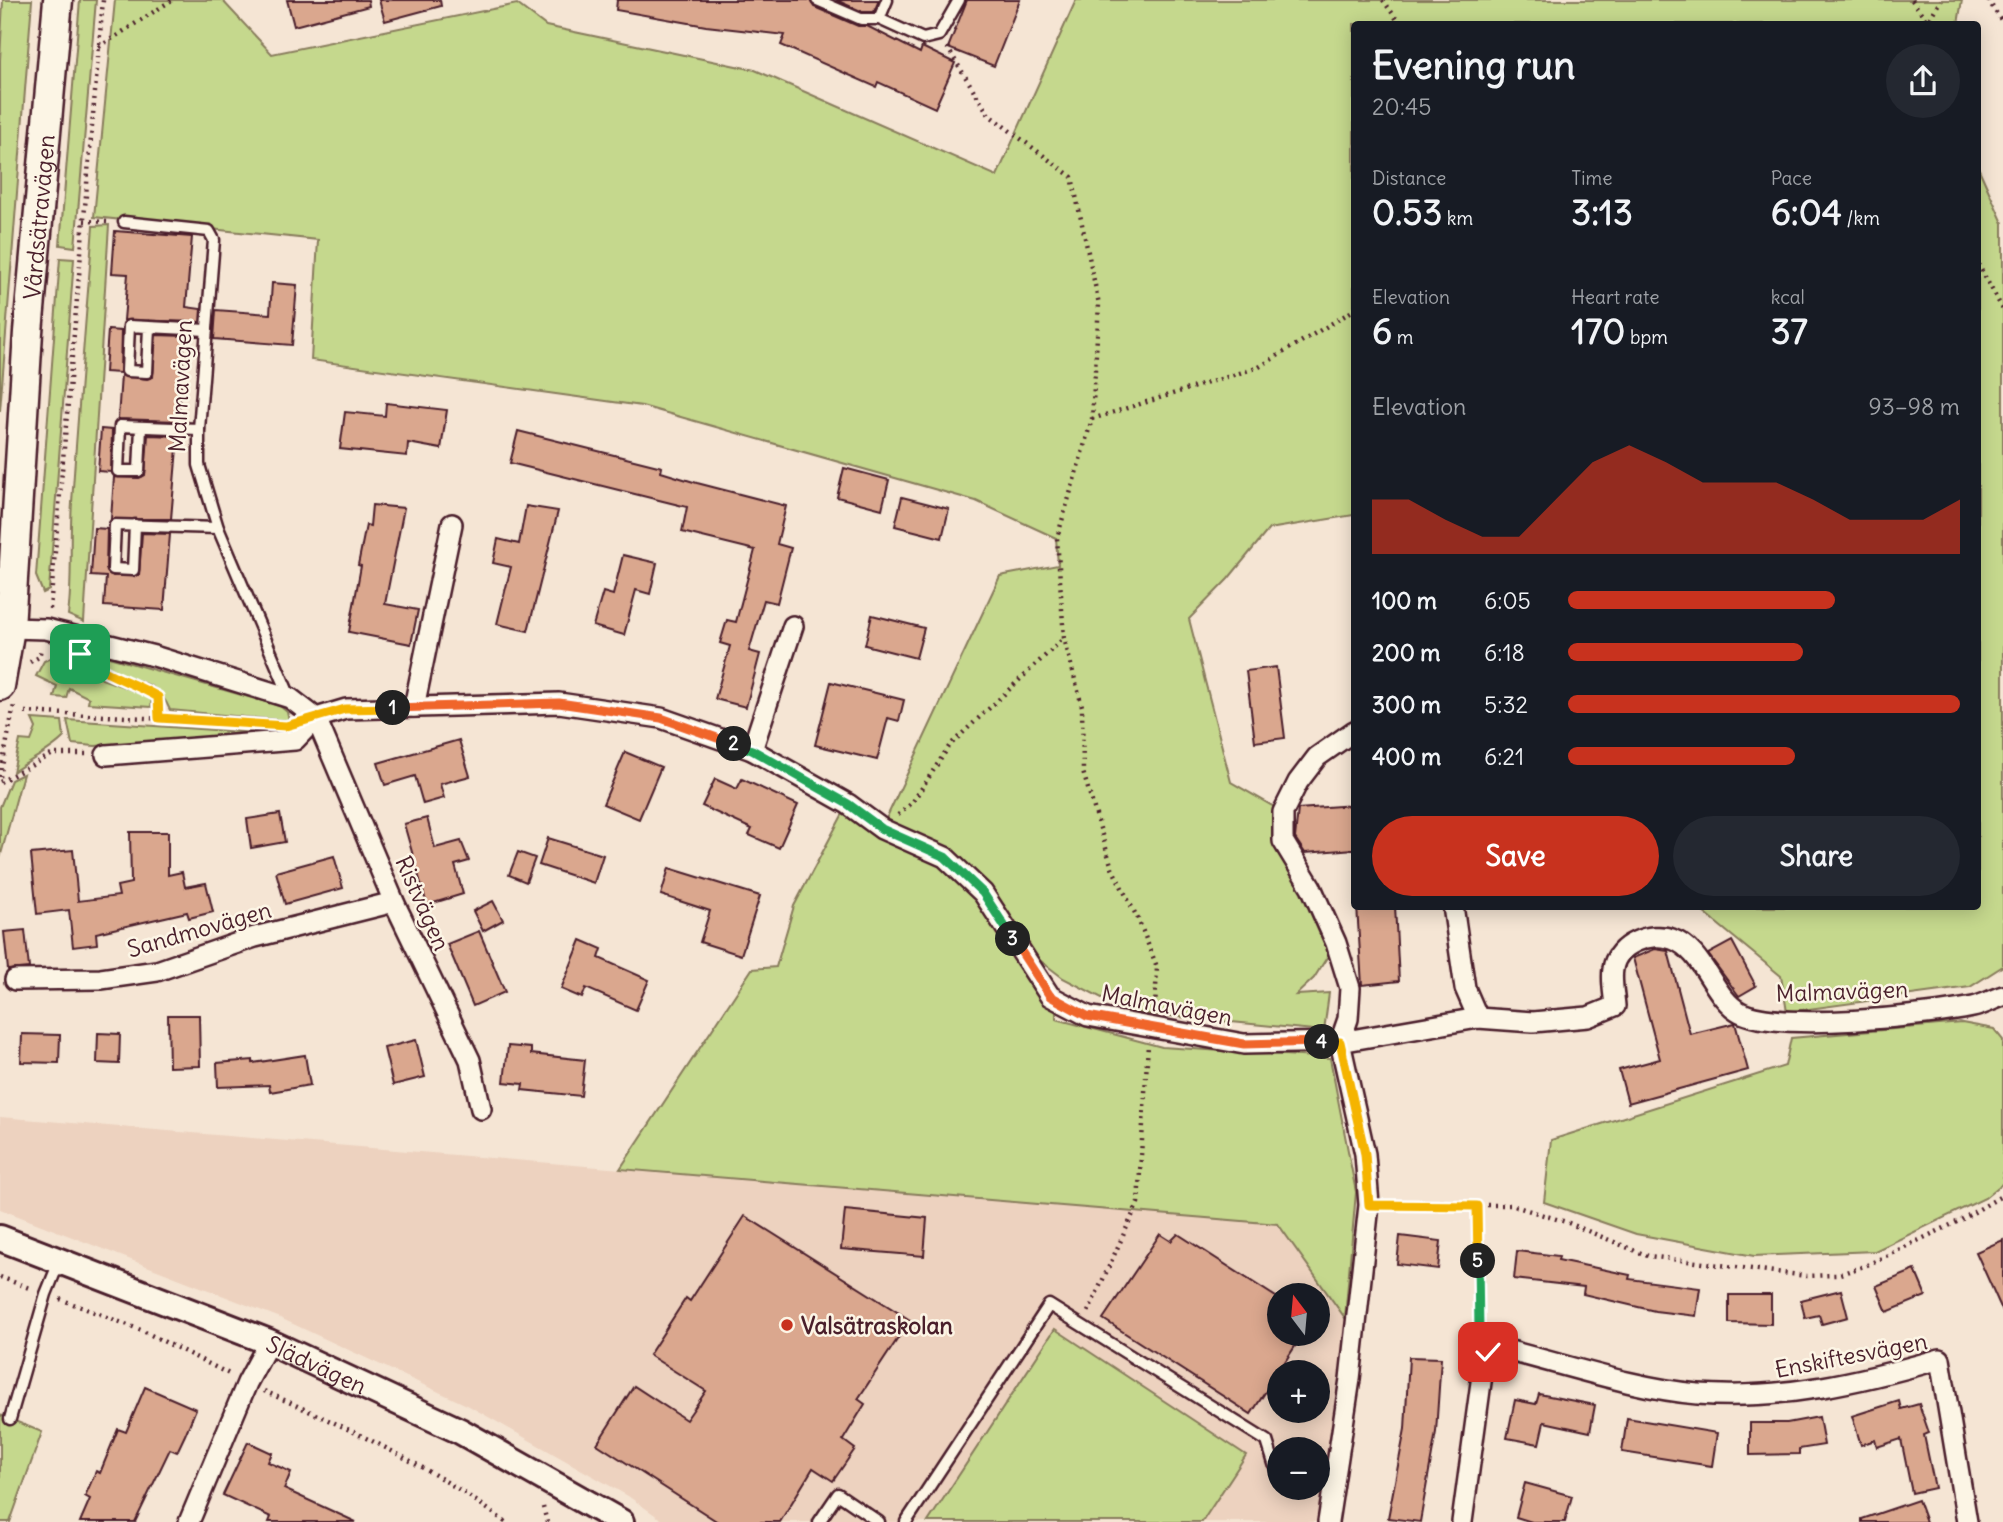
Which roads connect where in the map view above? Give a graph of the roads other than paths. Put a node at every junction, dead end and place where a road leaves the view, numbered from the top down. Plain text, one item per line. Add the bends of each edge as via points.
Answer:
1 (58, 0) edge
2 (817, 0) edge
3 (887, 0) edge
4 (958, 0) edge
5 (879, 19) junction
6 (124, 222) road end
7 (149, 327) junction
8 (207, 330) junction
9 (141, 427) junction
10 (199, 429) junction
11 (452, 524) dead end
12 (135, 525) junction
13 (218, 528) junction
14 (793, 626) dead end
15 (10, 628) junction
16 (8, 692) edge
17 (290, 698) junction
18 (414, 707) junction
19 (316, 718) junction
20 (1351, 733) edge
21 (752, 750) junction
22 (106, 755) road end
23 (394, 902) junction
24 (1454, 910) edge
25 (15, 980) dead end
26 (2003, 996) edge
27 (1478, 1018) junction
28 (1340, 1042) junction
29 (481, 1109) dead end
30 (0, 1238) edge
31 (59, 1262) junction
32 (269, 1342) junction
33 (10, 1419) dead end
34 (1267, 1441) edge
35 (189, 1522) edge
36 (621, 1522) edge
37 (819, 1522) edge
38 (879, 1522) edge
39 (906, 1522) edge
40 (1328, 1522) edge
41 (1462, 1522) edge
42 (1967, 1522) edge

1 - 15 main road, Vårdsätravägen via 27,332
2 - 5 lane via 861,19
3 - 5 lane
4 - 5 lane via 939,35 923,39
6 - 8 lane, Malmavägen via 209,231 214,240
7 - 7 lane via 129,326 127,371 147,372
7 - 8 lane
8 - 10 lane, Malmavägen
9 - 9 lane via 120,426 118,471 139,471
9 - 10 lane
10 - 13 lane, Malmavägen via 200,465
11 - 18 street
12 - 12 lane via 115,525 113,569 133,570
12 - 13 lane
13 - 17 lane, Malmavägen
14 - 21 street
15 - 16 main road, Vårdsätravägen
15 - 17 street, Malmavägen via 46,629
17 - 19 street, Malmavägen
18 - 19 street, Malmavägen via 345,709
18 - 21 street, Malmavägen via 559,703 661,718
19 - 22 street, Malmavägen via 295,740
19 - 23 street, Ristvägen
20 - 28 street via 1317,757 1283,812 1283,841 1311,887 1350,988 1348,1019
21 - 28 street, Malmavägen via 848,804 882,829 945,857 983,893 1050,996 1087,1016 1244,1044
23 - 25 street, Sandmovägen via 255,937 157,971 101,979
23 - 29 street, Ristvägen via 470,1060
24 - 27 street via 1465,988
26 - 27 street, Malmavägen via 1975,1007 1784,1022 1740,1012 1692,953 1672,939 1646,937 1623,949 1613,967 1615,1006 1588,1017 1533,1022
27 - 28 street, Malmavägen
28 - 40 street via 1365,1154 1369,1205
30 - 31 street, Slädvägen
31 - 32 street, Slädvägen
31 - 33 lane
32 - 35 street
32 - 36 street, Slädvägen via 460,1431
34 - 39 lane via 1049,1305
37 - 38 lane via 838,1494
41 - 42 street, Enskiftesvägen via 1488,1352 1510,1351 1696,1394 1769,1395 1842,1386 1940,1359

